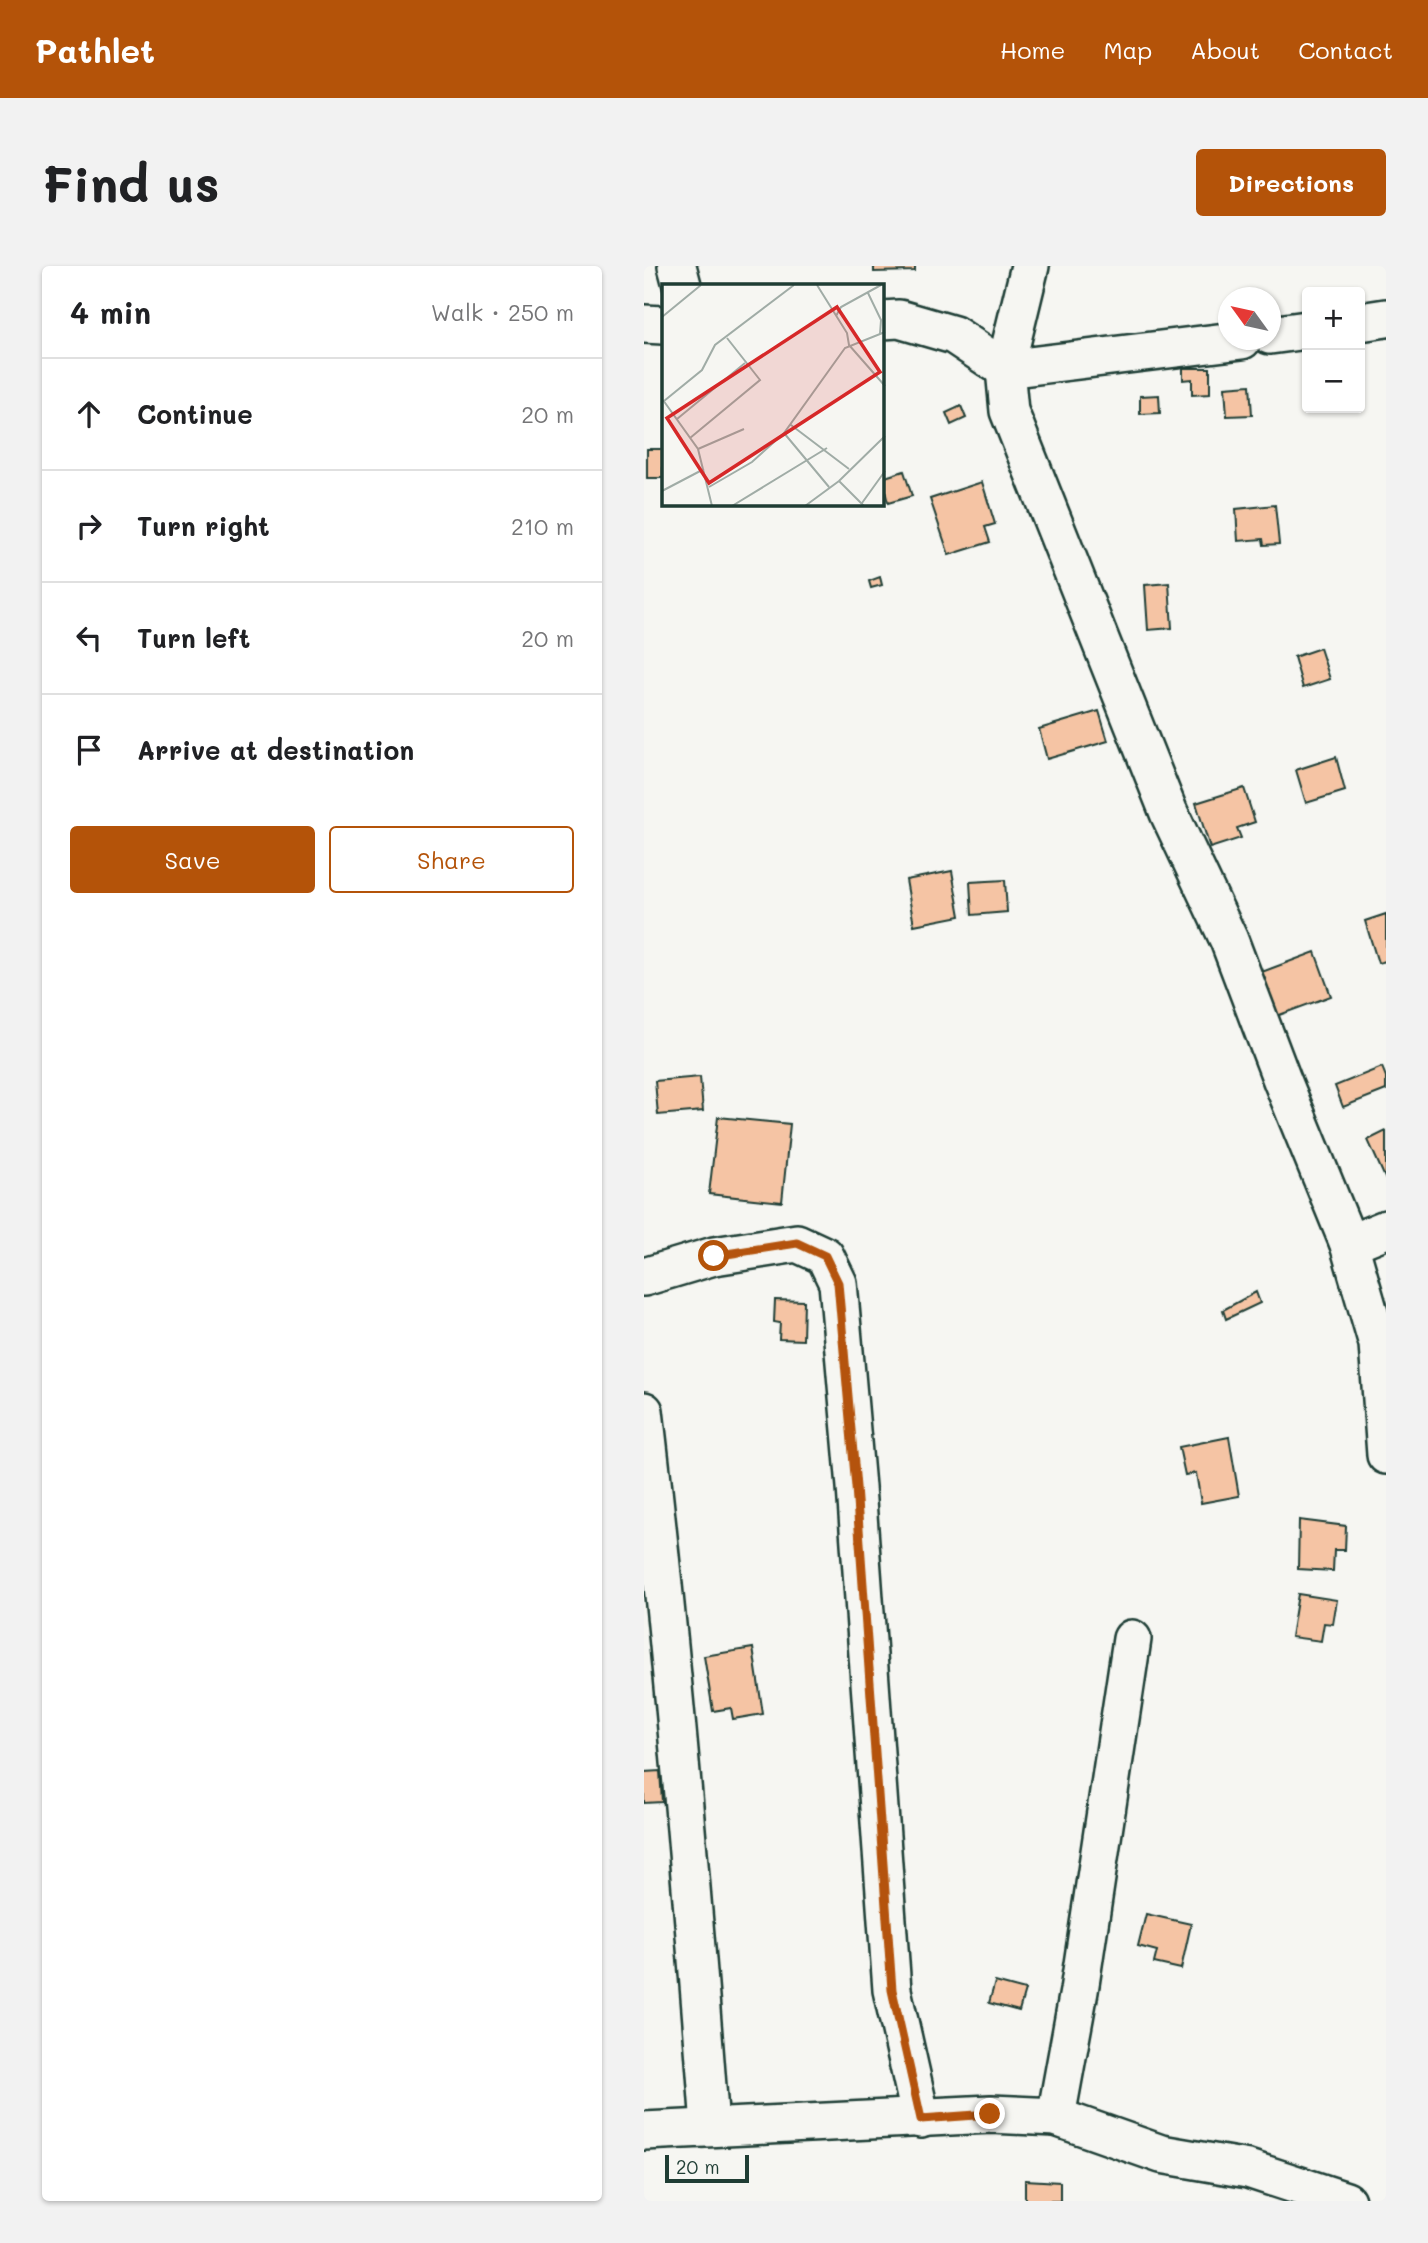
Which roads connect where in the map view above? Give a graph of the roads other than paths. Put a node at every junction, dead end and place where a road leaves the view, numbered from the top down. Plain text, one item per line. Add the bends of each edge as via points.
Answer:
1 (677, 266) edge
2 (1030, 266) edge
3 (682, 284) edge
4 (1386, 318) edge
5 (884, 320) edge
6 (1365, 321) edge
7 (644, 324) edge
8 (662, 325) edge
9 (1302, 331) edge
10 (1281, 334) edge
11 (1218, 343) edge
12 (1005, 369) junction
13 (1386, 1229) edge
14 (1349, 1244) junction
15 (644, 1277) edge
16 (1382, 1343) edge
17 (644, 1411) edge
18 (1386, 1455) edge
19 (1132, 1639) dead end
20 (1056, 2117) junction
21 (921, 2119) junction
22 (710, 2126) junction
23 (644, 2131) edge
24 (1245, 2185) edge
25 (1346, 2201) edge

1 - 3 street
2 - 12 street
4 - 6 street
5 - 12 street via 899,319 954,335
7 - 8 street
9 - 10 street
11 - 12 street
12 - 14 street via 1009,411 1169,813 1229,940
13 - 14 street
14 - 16 street
15 - 21 street via 714,1256 797,1243 825,1256 838,1283 892,1990
16 - 18 street
17 - 22 street via 665,1588
19 - 20 street
20 - 21 street via 990,2114
20 - 24 street
21 - 22 street
22 - 23 street
24 - 25 street

